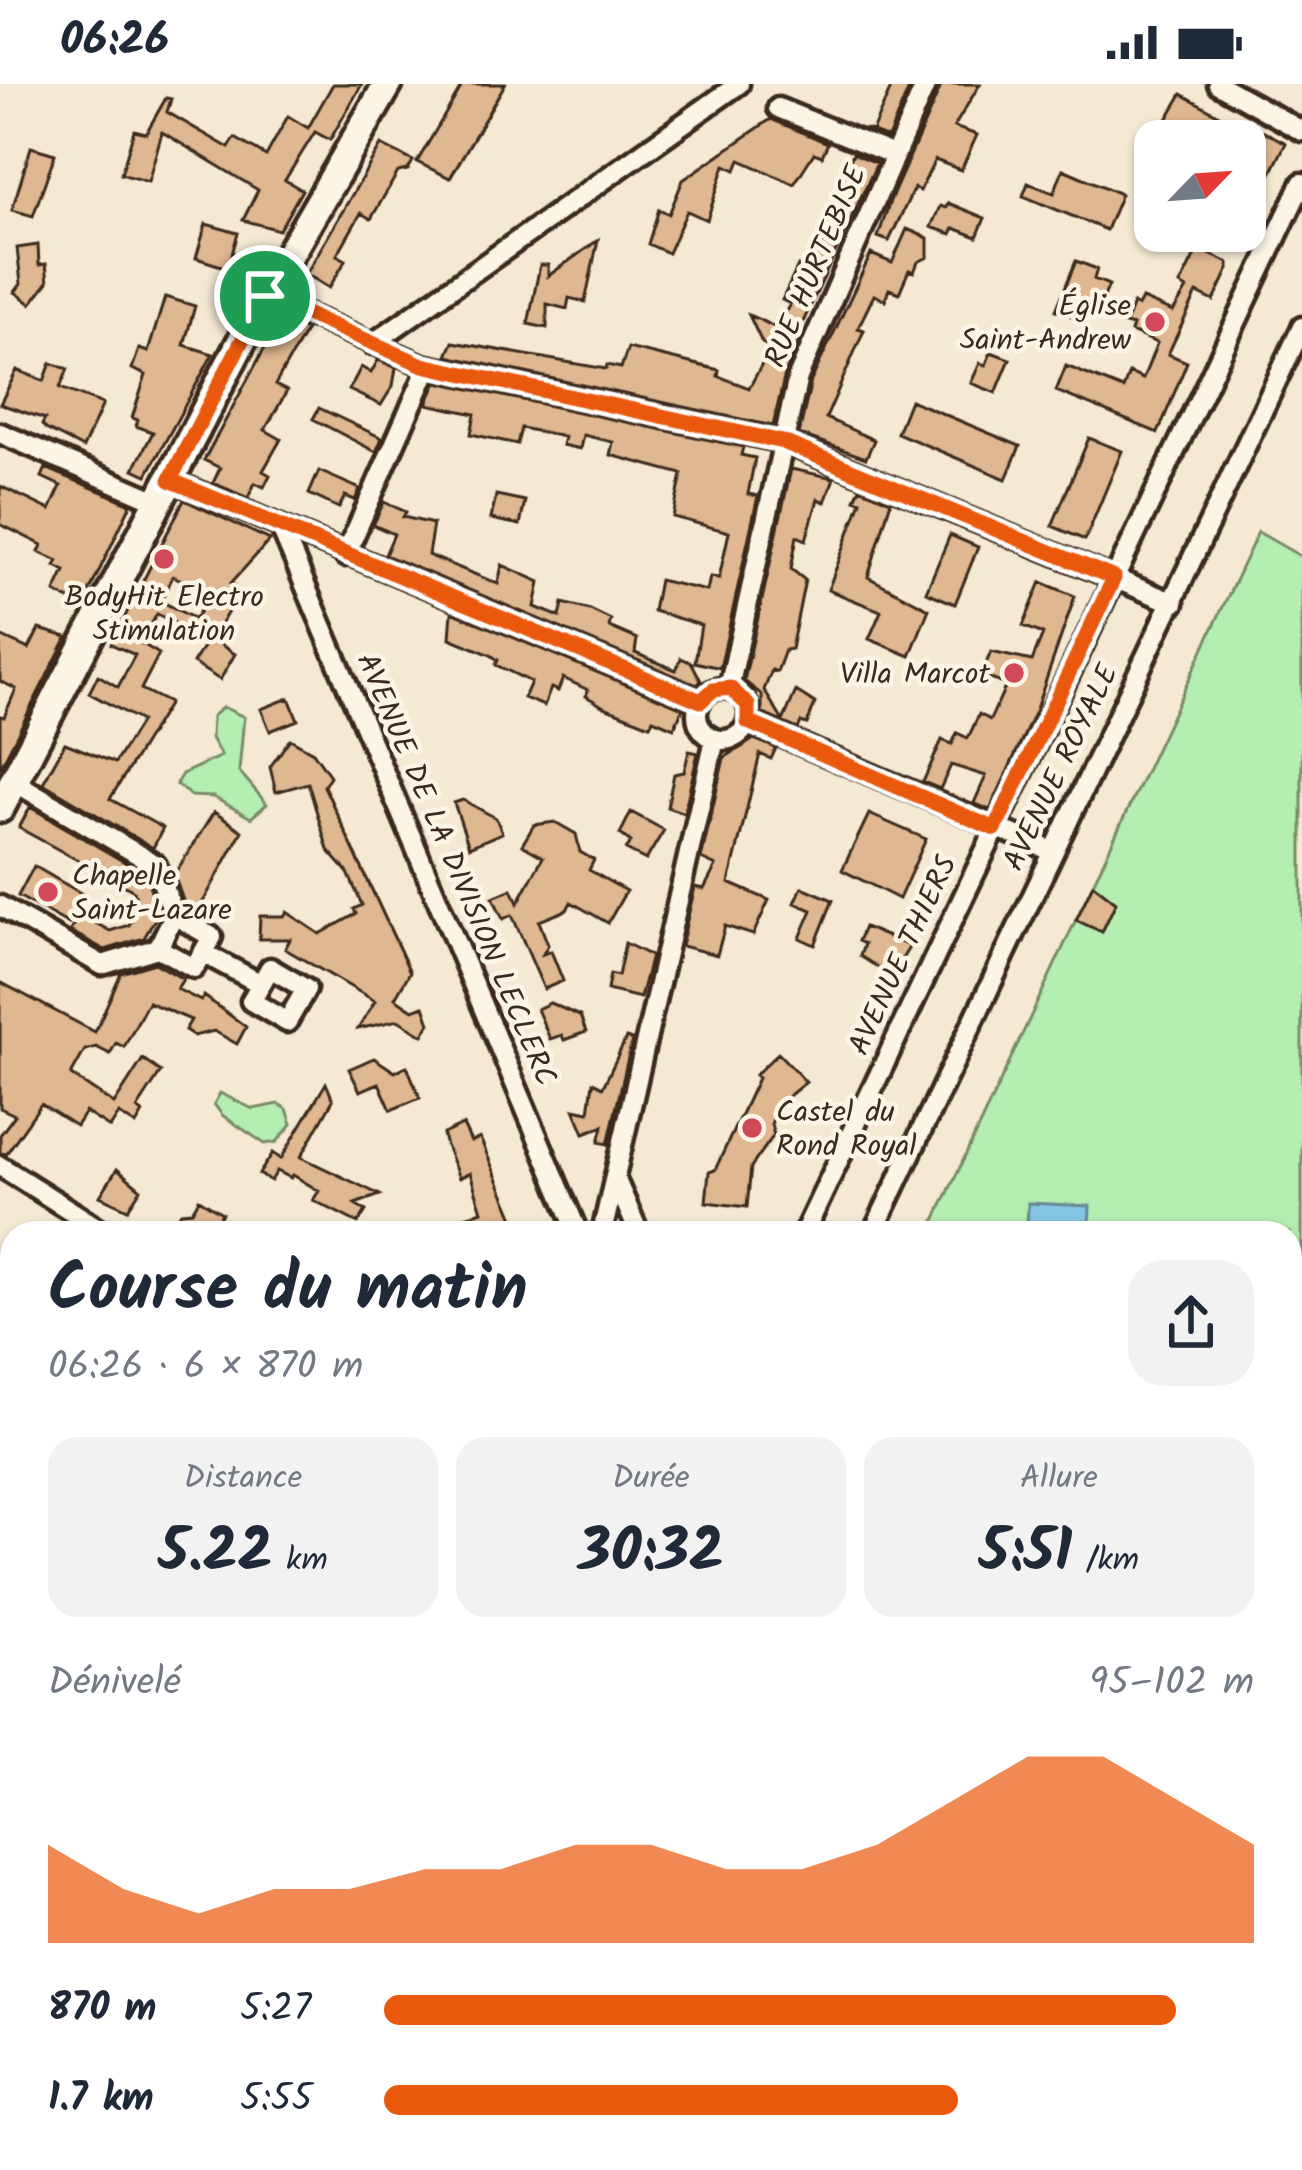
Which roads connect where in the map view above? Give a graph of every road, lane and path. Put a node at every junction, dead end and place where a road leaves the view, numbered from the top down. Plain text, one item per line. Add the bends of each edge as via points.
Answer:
1 (388, 84) edge
2 (739, 84) edge
3 (926, 84) edge
4 (1218, 84) edge
5 (778, 108) dead end
6 (1302, 131) edge
7 (894, 155) junction
8 (1302, 183) edge
9 (265, 296) junction
10 (1302, 327) edge
11 (372, 344) junction
12 (423, 365) junction
13 (0, 433) edge
14 (783, 442) junction
15 (163, 491) junction
16 (281, 528) junction
17 (345, 556) junction
18 (1114, 578) junction
19 (1174, 603) junction
20 (730, 688) junction
21 (701, 701) junction
22 (748, 722) junction
23 (715, 739) junction
24 (14, 781) junction
25 (0, 808) edge
26 (995, 829) junction
27 (1052, 851) junction
28 (0, 906) edge
29 (174, 915) junction
30 (158, 948) junction
31 (203, 953) junction
32 (261, 984) dead end
33 (0, 1166) edge
34 (616, 1180) junction
35 (87, 1221) edge
36 (573, 1221) edge
37 (605, 1221) edge
38 (634, 1221) edge
39 (810, 1221) edge
40 (879, 1221) edge

1 - 9 main road
2 - 11 street
3 - 7 street, RUE HURTEBISE
4 - 6 street
5 - 7 street
7 - 14 street, RUE HURTEBISE via 798,377
8 - 18 street, AVENUE THIERS
9 - 11 street
9 - 15 main road
10 - 19 street, AVENUE ROYALE
11 - 12 street
12 - 14 street
12 - 17 street
13 - 15 street
14 - 18 street
14 - 20 street, RUE HURTEBISE
15 - 16 street
15 - 24 main road
16 - 17 street
16 - 36 street, AVENUE DE LA DIVISION LECLERC
17 - 21 street
18 - 19 street
18 - 26 street, AVENUE THIERS
19 - 27 street, AVENUE ROYALE
20 - 21 street
20 - 22 street via 748,705
21 - 23 street via 699,723
22 - 23 street via 739,735
22 - 26 street
23 - 34 street
24 - 25 main road
24 - 29 street via 156,865
26 - 27 street
26 - 39 street, AVENUE THIERS
27 - 40 street, AVENUE ROYALE
28 - 30 street via 102,965
29 - 30 street
29 - 31 street via 212,937
30 - 31 street via 194,968
31 - 32 street
33 - 35 street
34 - 37 street
34 - 38 street

